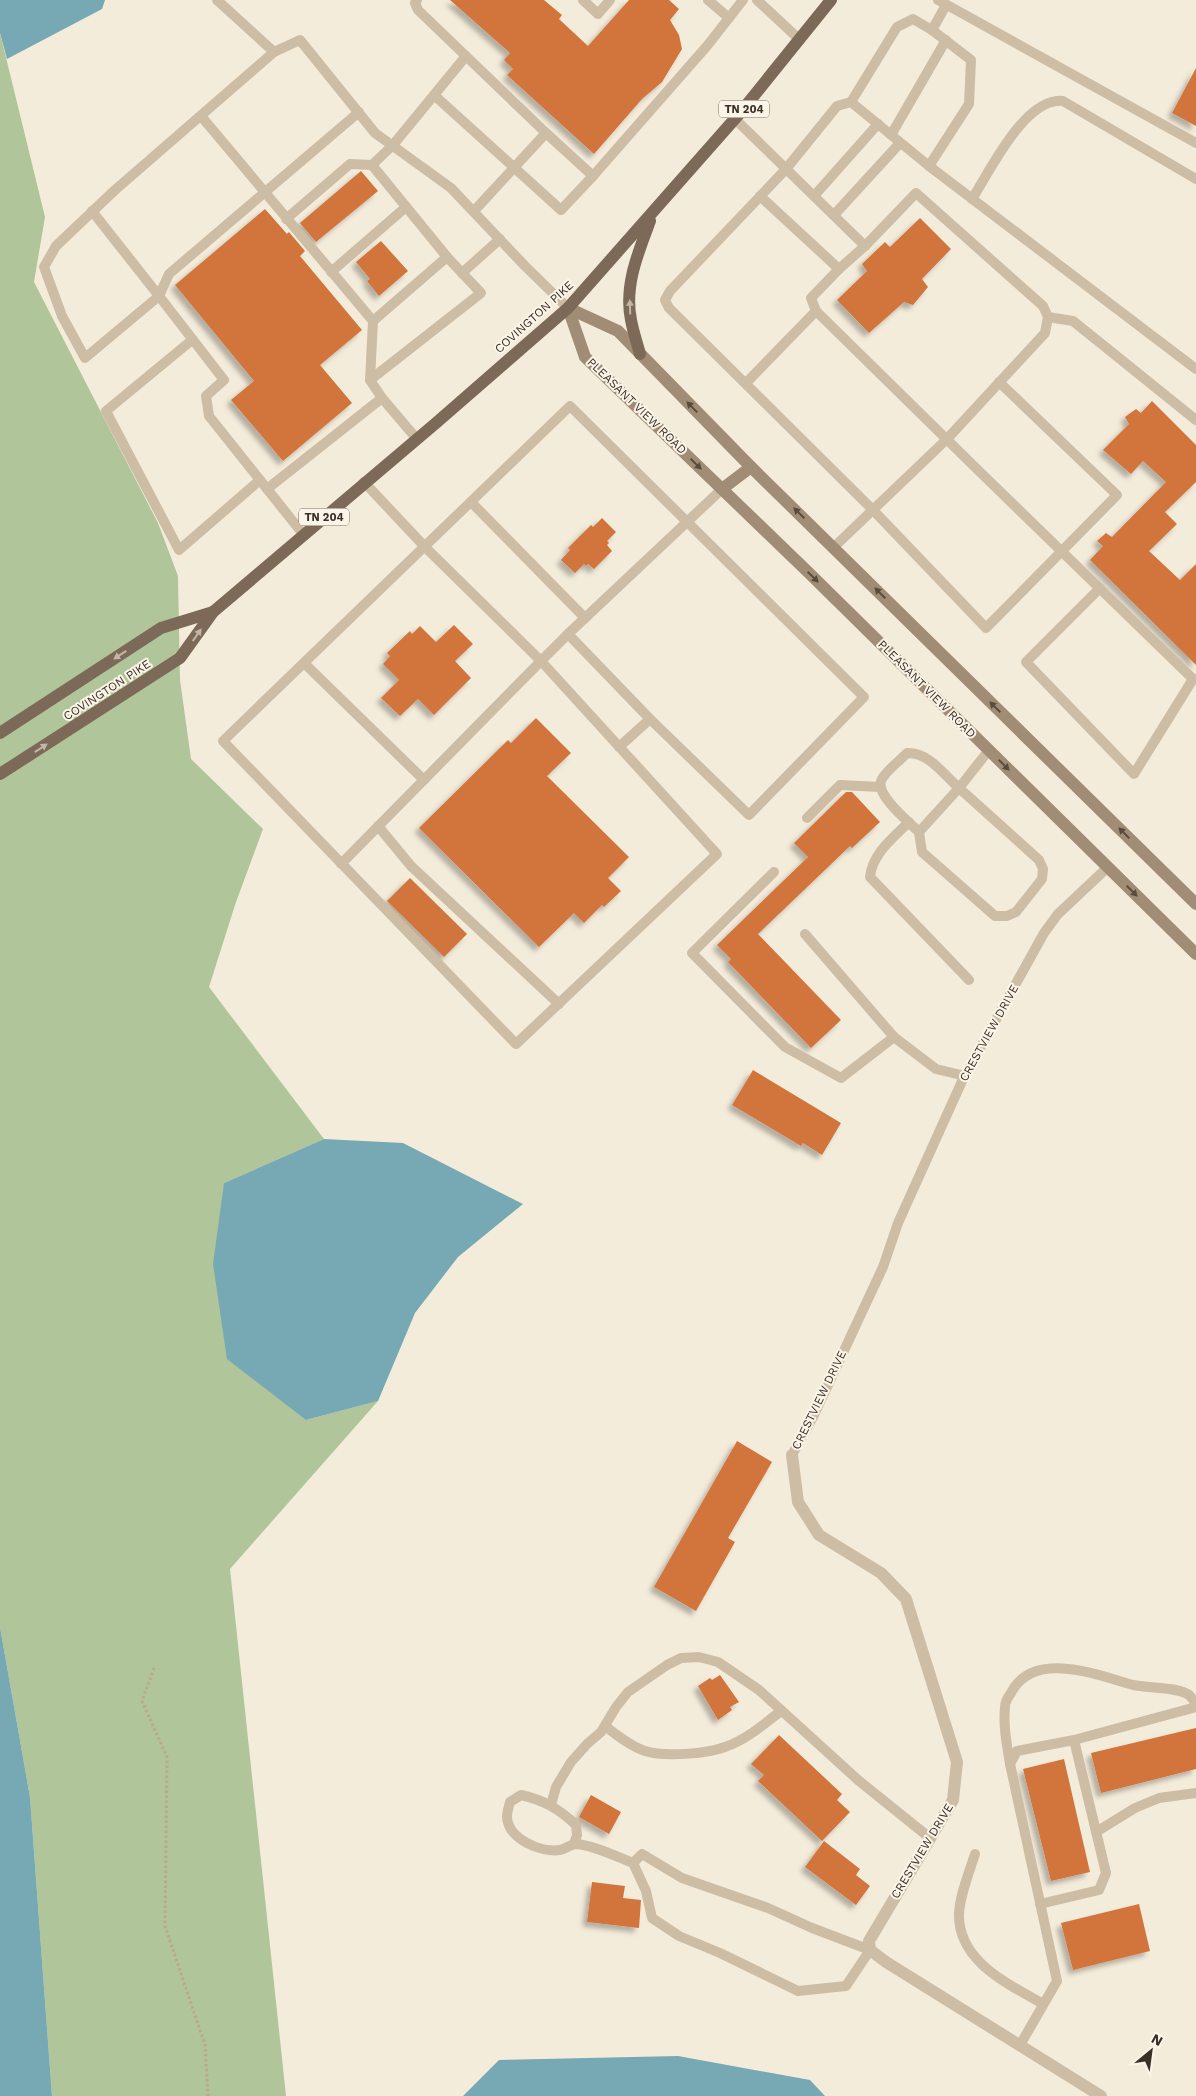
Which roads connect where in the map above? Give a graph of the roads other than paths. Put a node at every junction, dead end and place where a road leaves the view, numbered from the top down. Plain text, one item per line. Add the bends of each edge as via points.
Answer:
1 (217, 0) edge
2 (583, 0) edge
3 (610, 0) edge
4 (708, 0) edge
5 (743, 0) edge
6 (757, 0) edge
7 (831, 0) edge
8 (414, 1) edge
9 (942, 2) edge
10 (729, 18) junction
11 (932, 30) junction
12 (800, 40) junction
13 (946, 40) junction
14 (274, 52) junction
15 (466, 56) junction
16 (434, 95) junction
17 (851, 102) junction
18 (358, 112) junction
19 (200, 116) junction
20 (735, 119) junction
21 (878, 124) junction
22 (546, 133) junction
23 (891, 135) junction
24 (900, 143) junction
25 (1196, 143) edge
26 (393, 145) junction
27 (372, 165) junction
28 (928, 166) junction
29 (515, 167) junction
30 (786, 169) junction
31 (594, 176) junction
32 (1196, 179) edge
33 (264, 192) junction
34 (760, 196) junction
35 (814, 196) junction
36 (972, 199) junction
37 (406, 207) junction
38 (92, 212) junction
39 (474, 212) junction
40 (652, 214) junction
41 (834, 215) junction
42 (286, 218) junction
43 (500, 239) junction
44 (865, 246) junction
45 (447, 257) junction
46 (839, 269) junction
47 (332, 272) junction
48 (462, 273) junction
49 (159, 296) junction
50 (568, 308) junction
51 (816, 311) junction
52 (1048, 317) junction
53 (373, 321) junction
54 (192, 340) junction
55 (640, 354) junction
56 (1196, 369) edge
57 (370, 380) junction
58 (999, 382) junction
59 (746, 384) junction
60 (382, 398) junction
61 (1196, 420) edge
62 (416, 438) junction
63 (947, 439) junction
64 (751, 466) junction
65 (260, 480) junction
66 (364, 482) junction
67 (267, 489) junction
68 (722, 489) junction
69 (471, 502) junction
70 (873, 510) junction
71 (688, 522) junction
72 (303, 534) junction
73 (425, 547) junction
74 (834, 548) junction
75 (1062, 551) junction
76 (1100, 588) junction
77 (213, 612) junction
78 (585, 618) junction
79 (568, 634) junction
80 (541, 661) junction
81 (304, 663) junction
82 (1195, 679) edge
83 (650, 719) junction
84 (0, 733) edge
85 (619, 747) junction
86 (989, 750) junction
87 (0, 774) edge
88 (424, 780) junction
89 (880, 787) junction
90 (959, 788) junction
91 (807, 818) dead end
92 (909, 822) junction
93 (378, 826) junction
94 (919, 832) junction
95 (341, 864) junction
96 (1108, 867) junction
97 (774, 872) dead end
98 (1196, 904) edge
99 (805, 934) dead end
100 (1196, 954) edge
101 (969, 980) dead end
102 (559, 1004) junction
103 (894, 1037) junction
104 (965, 1076) junction
105 (792, 1455) joint
106 (1196, 1705) edge
107 (780, 1711) junction
108 (605, 1726) junction
109 (1074, 1740) junction
110 (1010, 1764) junction
111 (1196, 1793) edge
112 (551, 1805) junction
113 (1096, 1832) junction
114 (930, 1838) junction
115 (574, 1844) junction
116 (975, 1854) dead end
117 (633, 1863) junction
118 (1040, 1904) junction
119 (870, 1950) junction
120 (1043, 2004) junction
121 (1020, 2045) junction
122 (1101, 2096) edge

1 - 14 lane
2 - 3 lane via 598,14
4 - 10 lane
5 - 10 lane
6 - 12 lane
7 - 12 main road, COVINGTON PIKE / TN 204
8 - 15 lane via 418,10
9 - 11 lane
9 - 25 lane
10 - 31 lane
11 - 13 lane
11 - 17 lane via 913,19 897,27
12 - 20 main road, COVINGTON PIKE / TN 204
13 - 23 lane
13 - 28 lane via 971,60 969,104
14 - 18 lane via 300,40
14 - 19 lane
15 - 16 lane
15 - 22 lane
16 - 26 lane
16 - 29 lane
17 - 21 lane
17 - 30 lane via 837,106
18 - 26 lane via 375,133
18 - 33 lane
19 - 33 lane
19 - 38 lane
20 - 30 lane
20 - 40 main road, COVINGTON PIKE / TN 204
21 - 23 lane
21 - 35 lane
22 - 29 lane
22 - 31 lane
23 - 24 lane
24 - 28 lane
24 - 41 lane
26 - 27 lane
26 - 39 lane via 451,188
27 - 37 lane
27 - 42 lane via 350,164
28 - 36 lane
29 - 31 lane via 561,210
29 - 39 lane
30 - 34 lane
30 - 35 lane
32 - 36 lane via 1063,101 1054,100 1041,105 1019,124
33 - 42 lane
33 - 49 lane via 169,274
34 - 46 lane
34 - 59 lane via 665,300 669,308
35 - 41 lane
36 - 56 lane
37 - 45 lane
37 - 47 lane
38 - 49 lane
38 - 49 lane via 56,246 44,268 62,316 84,358
39 - 43 lane
40 - 50 main road, COVINGTON PIKE / TN 204
55 -> 40 main road via 630,318 629,291 634,265
41 - 44 lane
42 - 47 lane
43 - 48 lane
43 - 50 lane
44 - 46 lane
44 - 52 lane via 916,193 1043,306
45 - 48 lane
45 - 53 lane
46 - 51 lane via 811,298
47 - 53 lane
48 - 57 lane via 481,293
49 - 54 lane
50 - 55 main road via 618,331
50 - 62 main road, COVINGTON PIKE / TN 204
50 -> 68 main road, PLEASANT VIEW ROAD via 585,357
51 - 59 lane
51 - 63 lane
52 - 58 lane via 1045,333
52 - 61 lane via 1073,321
53 - 57 lane
54 - 65 lane via 224,380 206,396 209,416
54 - 65 lane via 106,411 179,550
64 -> 55 main road
57 - 60 lane
58 - 63 lane
58 - 75 lane via 1117,495
59 - 70 lane
60 - 62 lane
60 - 67 lane
62 - 66 main road, COVINGTON PIKE / TN 204
63 - 70 lane
63 - 75 lane
64 - 68 main road
74 -> 64 main road
65 - 67 lane
66 - 72 main road, COVINGTON PIKE / TN 204
66 - 73 lane
67 - 72 lane
68 - 71 lane
68 -> 86 main road, PLEASANT VIEW ROAD
69 - 71 lane via 570,406
69 - 73 lane
69 - 78 lane
70 - 74 lane
70 - 75 lane via 986,628
71 - 78 lane
71 - 83 lane via 864,697 749,815
72 - 77 main road, COVINGTON PIKE / TN 204
73 - 80 lane
73 - 81 lane
98 -> 74 main road
75 - 76 lane
76 - 82 lane
76 - 82 lane via 1026,662 1134,774
77 -> 84 main road, COVINGTON PIKE / TN 204 via 161,628
87 -> 77 main road, COVINGTON PIKE / TN 204 via 180,658
78 - 79 lane
79 - 80 lane
79 - 83 lane
80 - 85 lane
80 - 88 lane
81 - 88 lane
81 - 95 lane via 223,741
83 - 85 lane
85 - 102 lane via 717,854
86 - 90 lane
86 -> 96 main road, PLEASANT VIEW ROAD
88 - 93 lane
89 - 90 lane via 882,780 907,753 916,752
89 - 91 lane via 840,785
89 - 92 lane via 883,796
90 - 94 lane
90 - 94 lane via 1039,860 1043,869 1042,879 1016,912 996,916 922,852
92 - 94 lane
92 - 101 lane via 875,858 870,878
93 - 95 lane
93 - 102 lane via 411,866
95 - 102 lane via 516,1044
96 -> 100 main road, PLEASANT VIEW ROAD
96 - 104 lane, CRESTVIEW DRIVE via 1058,914 1044,934
97 - 103 lane via 692,953 785,1047 841,1078
99 - 103 lane
103 - 104 lane via 936,1069
104 - 105 lane, CRESTVIEW DRIVE via 898,1223 883,1267
105 - 114 street, CRESTVIEW DRIVE via 798,1502 819,1535 881,1573 906,1599 957,1762 953,1800
106 - 109 lane
106 - 110 lane via 1189,1695 1179,1690 1135,1686 1061,1668 1035,1670 1015,1683 1005,1705
107 - 108 lane via 725,1748 674,1755 642,1750
107 - 108 lane via 759,1690 718,1662 699,1657 680,1658 628,1692
107 - 114 lane
108 - 112 lane via 570,1762 556,1787
109 - 110 lane via 1017,1751
109 - 113 lane
110 - 118 lane
111 - 113 lane via 1159,1798 1135,1808
112 - 115 lane via 576,1825
112 - 115 lane via 538,1798 521,1795 510,1802 507,1816 511,1830 526,1842 546,1849 561,1850
113 - 118 lane via 1106,1873 1099,1890
114 - 119 street, CRESTVIEW DRIVE via 869,1941
115 - 117 lane via 601,1850
116 - 120 lane via 959,1914 962,1934 981,1964 992,1974
117 - 119 lane via 642,1854 682,1878 768,1908
117 - 119 lane via 646,1891 652,1918 679,1936 798,1991 846,1986
118 - 120 lane via 1056,1981
119 - 121 street
120 - 121 lane
121 - 122 street

